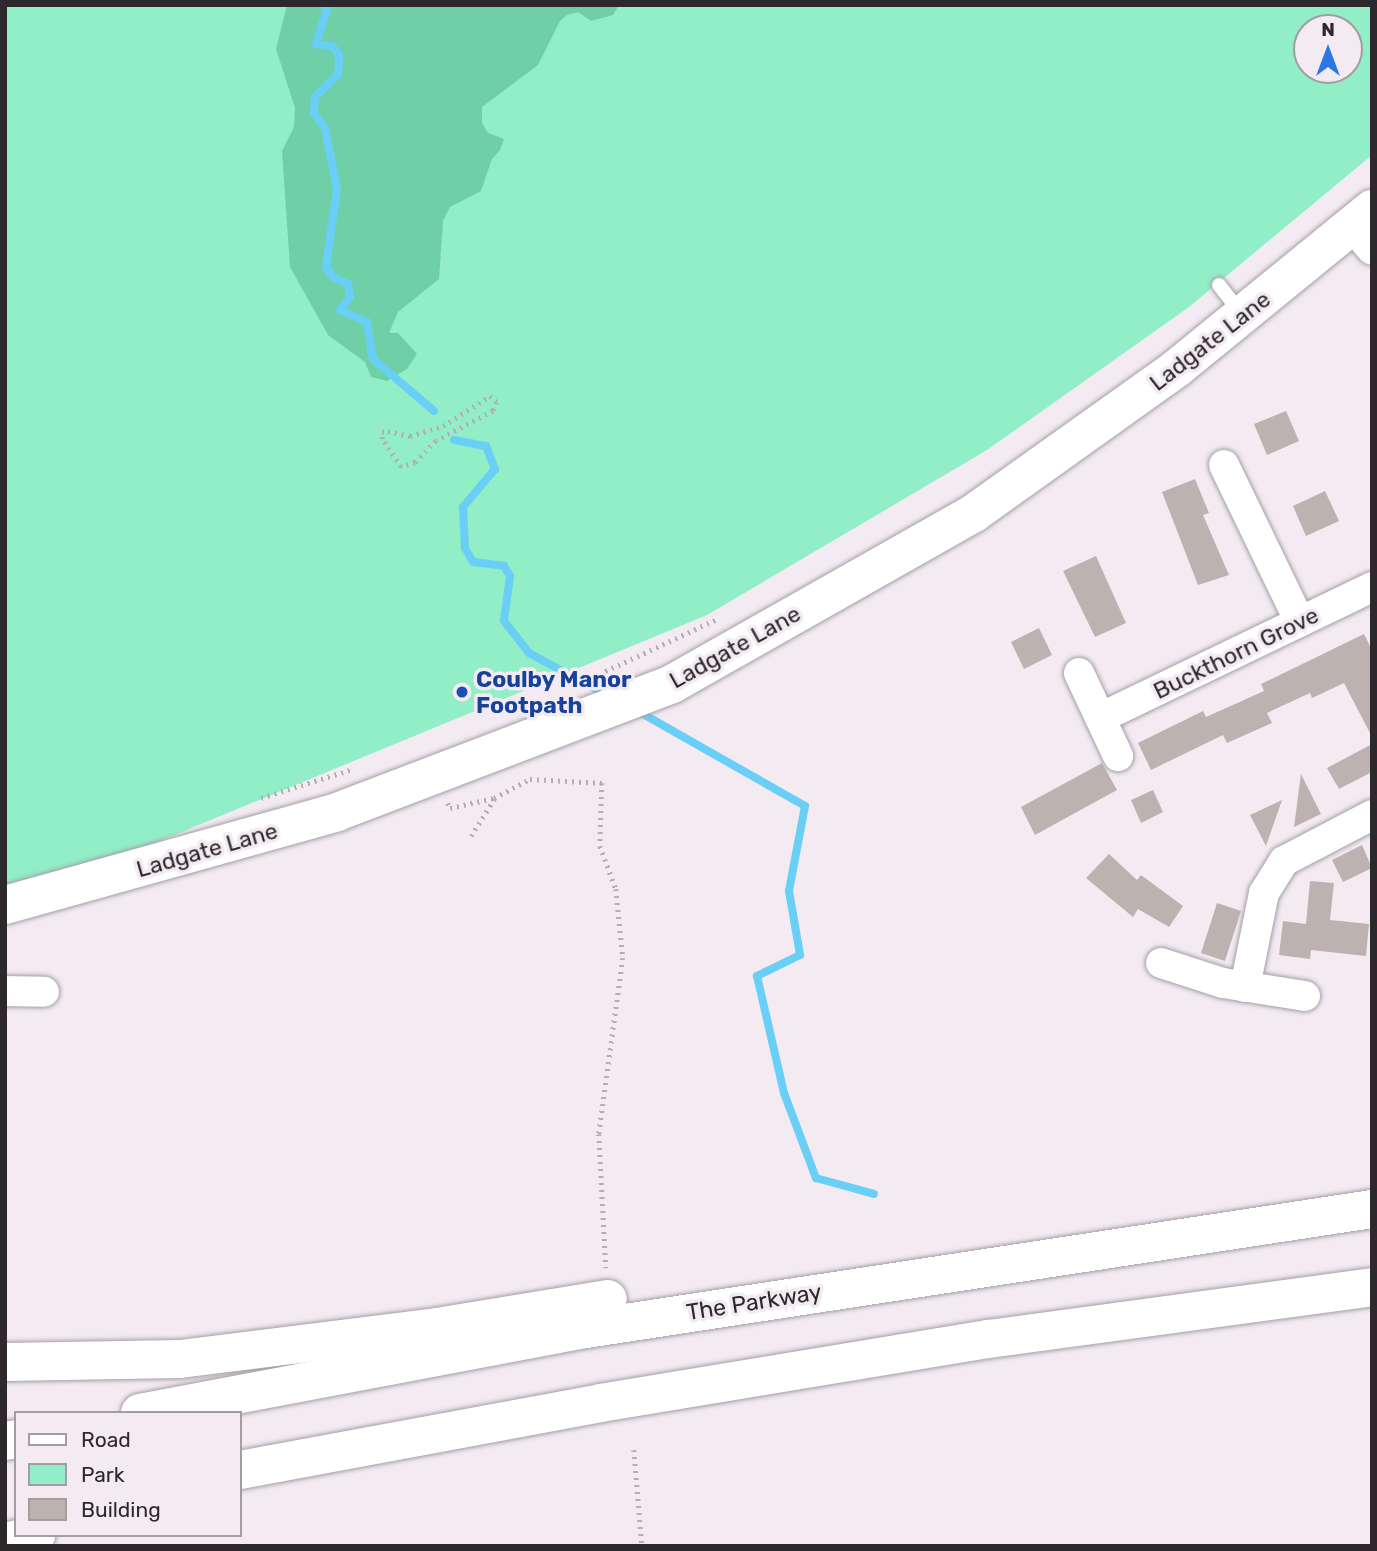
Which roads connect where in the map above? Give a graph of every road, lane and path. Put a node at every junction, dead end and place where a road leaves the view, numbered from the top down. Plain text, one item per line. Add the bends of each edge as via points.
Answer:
1 (1365, 228) edge
2 (1219, 285) dead end
3 (1244, 317) junction
4 (382, 439) joint
5 (1224, 464) dead end
6 (1368, 598) edge
7 (717, 620) dead end
8 (1300, 622) junction
9 (1079, 673) dead end
10 (569, 688) dead end
11 (1100, 718) junction
12 (1118, 756) dead end
13 (494, 798) junction
14 (450, 808) dead end
15 (1372, 815) edge
16 (471, 836) dead end
17 (5, 905) edge
18 (1161, 964) dead end
19 (1245, 987) junction
20 (5, 991) edge
21 (44, 992) dead end
22 (1305, 996) dead end
23 (1372, 1209) edge
24 (606, 1268) dead end
25 (1372, 1287) edge
26 (825, 1290) junction
27 (5, 1362) edge
28 (151, 1411) edge
29 (634, 1450) dead end
30 (304, 1459) junction
31 (242, 1470) edge
32 (242, 1477) edge
33 (27, 1537) edge
34 (5, 1542) edge
35 (642, 1546) edge

1 - 3 main road, Ladgate Lane
2 - 3 lane
3 - 17 main road, Ladgate Lane via 974,513 672,684 337,812
4 - 4 path via 382,432 410,436 443,426 483,397 496,402 493,411 436,441 415,463 401,467
5 - 8 street
6 - 8 street, Buckthorn Grove
7 - 10 path
8 - 11 street, Buckthorn Grove
9 - 11 street
11 - 12 street
13 - 14 path
13 - 16 path
13 - 24 path via 530,779 602,783 600,846 616,889 624,958 599,1134
15 - 19 street via 1284,860 1264,892
18 - 19 street
19 - 22 street
20 - 21 street
23 - 26 main road, The Parkway
25 - 30 main road via 975,1341 601,1403
26 - 27 main road via 657,1291 437,1328 180,1359
26 - 28 main road, The Parkway via 586,1329
29 - 35 path
30 - 31 main road
30 - 32 main road
33 - 34 main road

